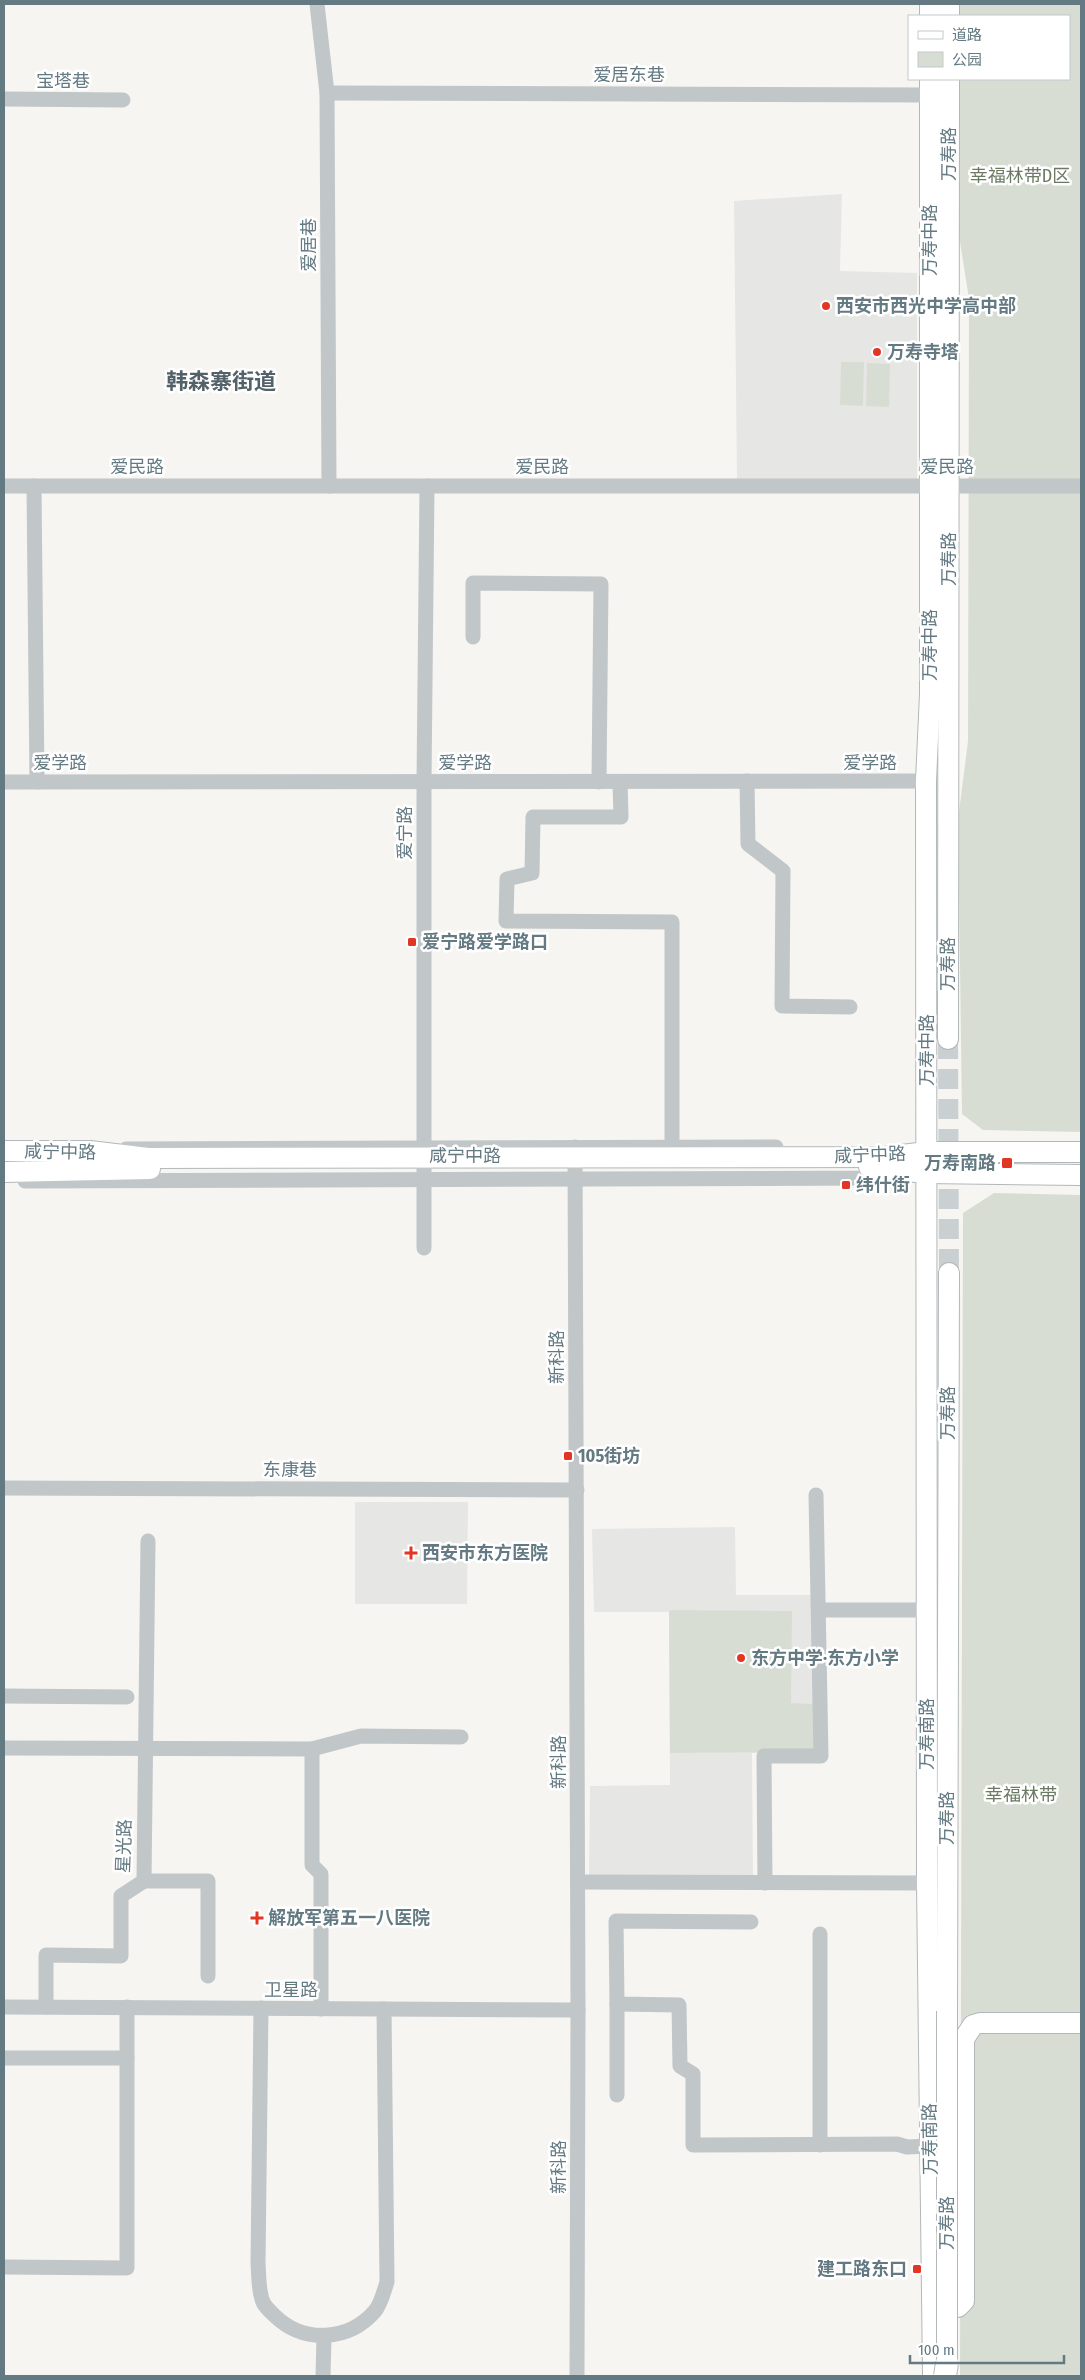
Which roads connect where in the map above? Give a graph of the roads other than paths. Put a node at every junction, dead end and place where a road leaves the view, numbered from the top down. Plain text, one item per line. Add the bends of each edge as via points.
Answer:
1 (317, 4) edge
2 (949, 80) edge
3 (930, 87) edge
4 (327, 93) junction
5 (4, 99) edge
6 (122, 100) dead end
7 (4, 486) edge
8 (34, 486) junction
9 (329, 486) junction
10 (427, 486) junction
11 (940, 486) junction
12 (1081, 486) edge
13 (950, 521) junction
14 (930, 611) junction
15 (473, 637) dead end
16 (926, 781) junction
17 (4, 782) edge
18 (37, 782) junction
19 (424, 782) junction
20 (599, 782) junction
21 (620, 782) junction
22 (748, 782) junction
23 (850, 1007) dead end
24 (948, 1039) tunnel mouth
25 (672, 1147) junction
26 (9, 1150) edge
27 (927, 1152) junction
28 (1081, 1152) edge
29 (425, 1162) junction
30 (575, 1163) junction
31 (4, 1172) edge
32 (926, 1173) junction
33 (1081, 1175) edge
34 (4, 1181) edge
35 (424, 1248) dead end
36 (949, 1273) tunnel mouth
37 (4, 1488) edge
38 (577, 1490) junction
39 (816, 1495) dead end
40 (148, 1541) dead end
41 (818, 1610) junction
42 (927, 1610) junction
43 (927, 1657) junction
44 (4, 1696) edge
45 (127, 1697) dead end
46 (461, 1737) dead end
47 (4, 1748) edge
48 (312, 1749) junction
49 (145, 1750) junction
50 (947, 1782) junction
51 (144, 1881) junction
52 (578, 1882) junction
53 (765, 1883) junction
54 (927, 1883) junction
55 (751, 1922) dead end
56 (820, 1934) dead end
57 (208, 1976) dead end
58 (617, 2004) junction
59 (4, 2007) edge
60 (46, 2007) junction
61 (127, 2007) junction
62 (261, 2008) junction
63 (321, 2009) junction
64 (384, 2009) junction
65 (578, 2010) junction
66 (1081, 2023) edge
67 (4, 2058) edge
68 (127, 2058) junction
69 (617, 2095) dead end
70 (820, 2145) junction
71 (930, 2146) junction
72 (4, 2267) edge
73 (933, 2307) junction
74 (324, 2337) junction
75 (942, 2372) edge
76 (323, 2376) edge
77 (577, 2376) edge

1 - 4 street, 爱居巷
2 - 11 main road, 万寿路
3 - 4 street, 爱居东巷
3 - 11 main road, 万寿中路
4 - 9 street, 爱居巷
5 - 6 street, 宝塔巷
7 - 8 street, 爱民路
8 - 9 street, 爱民路
8 - 18 street
9 - 10 street, 爱民路
10 - 11 street, 爱民路
10 - 19 street, 爱宁路
11 - 12 street, 爱民路
11 - 13 main road, 万寿路
11 - 14 main road, 万寿中路
13 - 14 main road
13 - 24 main road, 万寿路
14 - 16 main road, 万寿中路
15 - 20 street via 473,583 601,584
16 - 22 street, 爱学路
16 - 27 main road, 万寿中路
17 - 18 street, 爱学路
18 - 19 street, 爱学路
19 - 20 street, 爱学路
19 - 29 street, 爱宁路
20 - 21 street, 爱学路
21 - 22 street, 爱学路
21 - 25 street via 621,817 533,817 532,873 507,879 506,921 672,922
22 - 23 street via 748,844 783,871 782,1006
25 - 27 street via 905,1147
25 - 30 street
26 - 29 main road, 咸宁中路 via 90,1151 148,1158
27 - 28 main road, 咸宁中路
27 - 30 main road, 咸宁中路 via 885,1157
27 - 32 main road, 万寿南路
29 - 30 main road, 咸宁中路
29 - 31 main road, 咸宁中路
29 - 34 street
29 - 35 street, 爱宁路
30 - 32 main road, 咸宁中路 via 872,1167
30 - 38 street, 新科路
32 - 33 main road, 咸宁中路
32 - 42 main road, 万寿南路
36 - 50 main road, 万寿路
37 - 38 street, 东康巷
38 - 52 street, 新科路
39 - 41 street
40 - 49 street, 星光路
41 - 42 street
41 - 53 street via 821,1756 764,1756
42 - 43 main road, 万寿南路
43 - 50 main road
43 - 54 main road, 万寿南路
44 - 45 street
46 - 48 street via 361,1736
47 - 49 street
48 - 49 street
48 - 63 street via 312,1865 321,1874
49 - 51 street, 星光路
50 - 75 main road, 万寿路, bridge
51 - 57 street via 208,1881
51 - 60 street, 星光路 via 121,1896 120,1956 46,1955
52 - 53 street
52 - 65 street, 新科路
53 - 54 street
54 - 71 main road, 万寿南路
55 - 58 street via 616,1921
56 - 70 street
58 - 69 street
58 - 70 street via 679,2005 680,2066 693,2074 693,2145
59 - 60 street, 卫星路
60 - 61 street, 卫星路
61 - 62 street, 卫星路
61 - 68 street
62 - 63 street, 卫星路
62 - 74 street via 260,2288 263,2302 283,2324 308,2335
63 - 64 street, 卫星路
64 - 65 street, 卫星路
64 - 74 street via 387,2282 376,2310 356,2326
65 - 77 street, 新科路
66 - 73 main road via 980,2023 973,2025 964,2039 964,2301 958,2307
67 - 68 street
68 - 72 street via 127,2268
70 - 71 street
71 - 73 main road, 万寿南路
73 - 75 main road, 万寿南路
74 - 76 street

